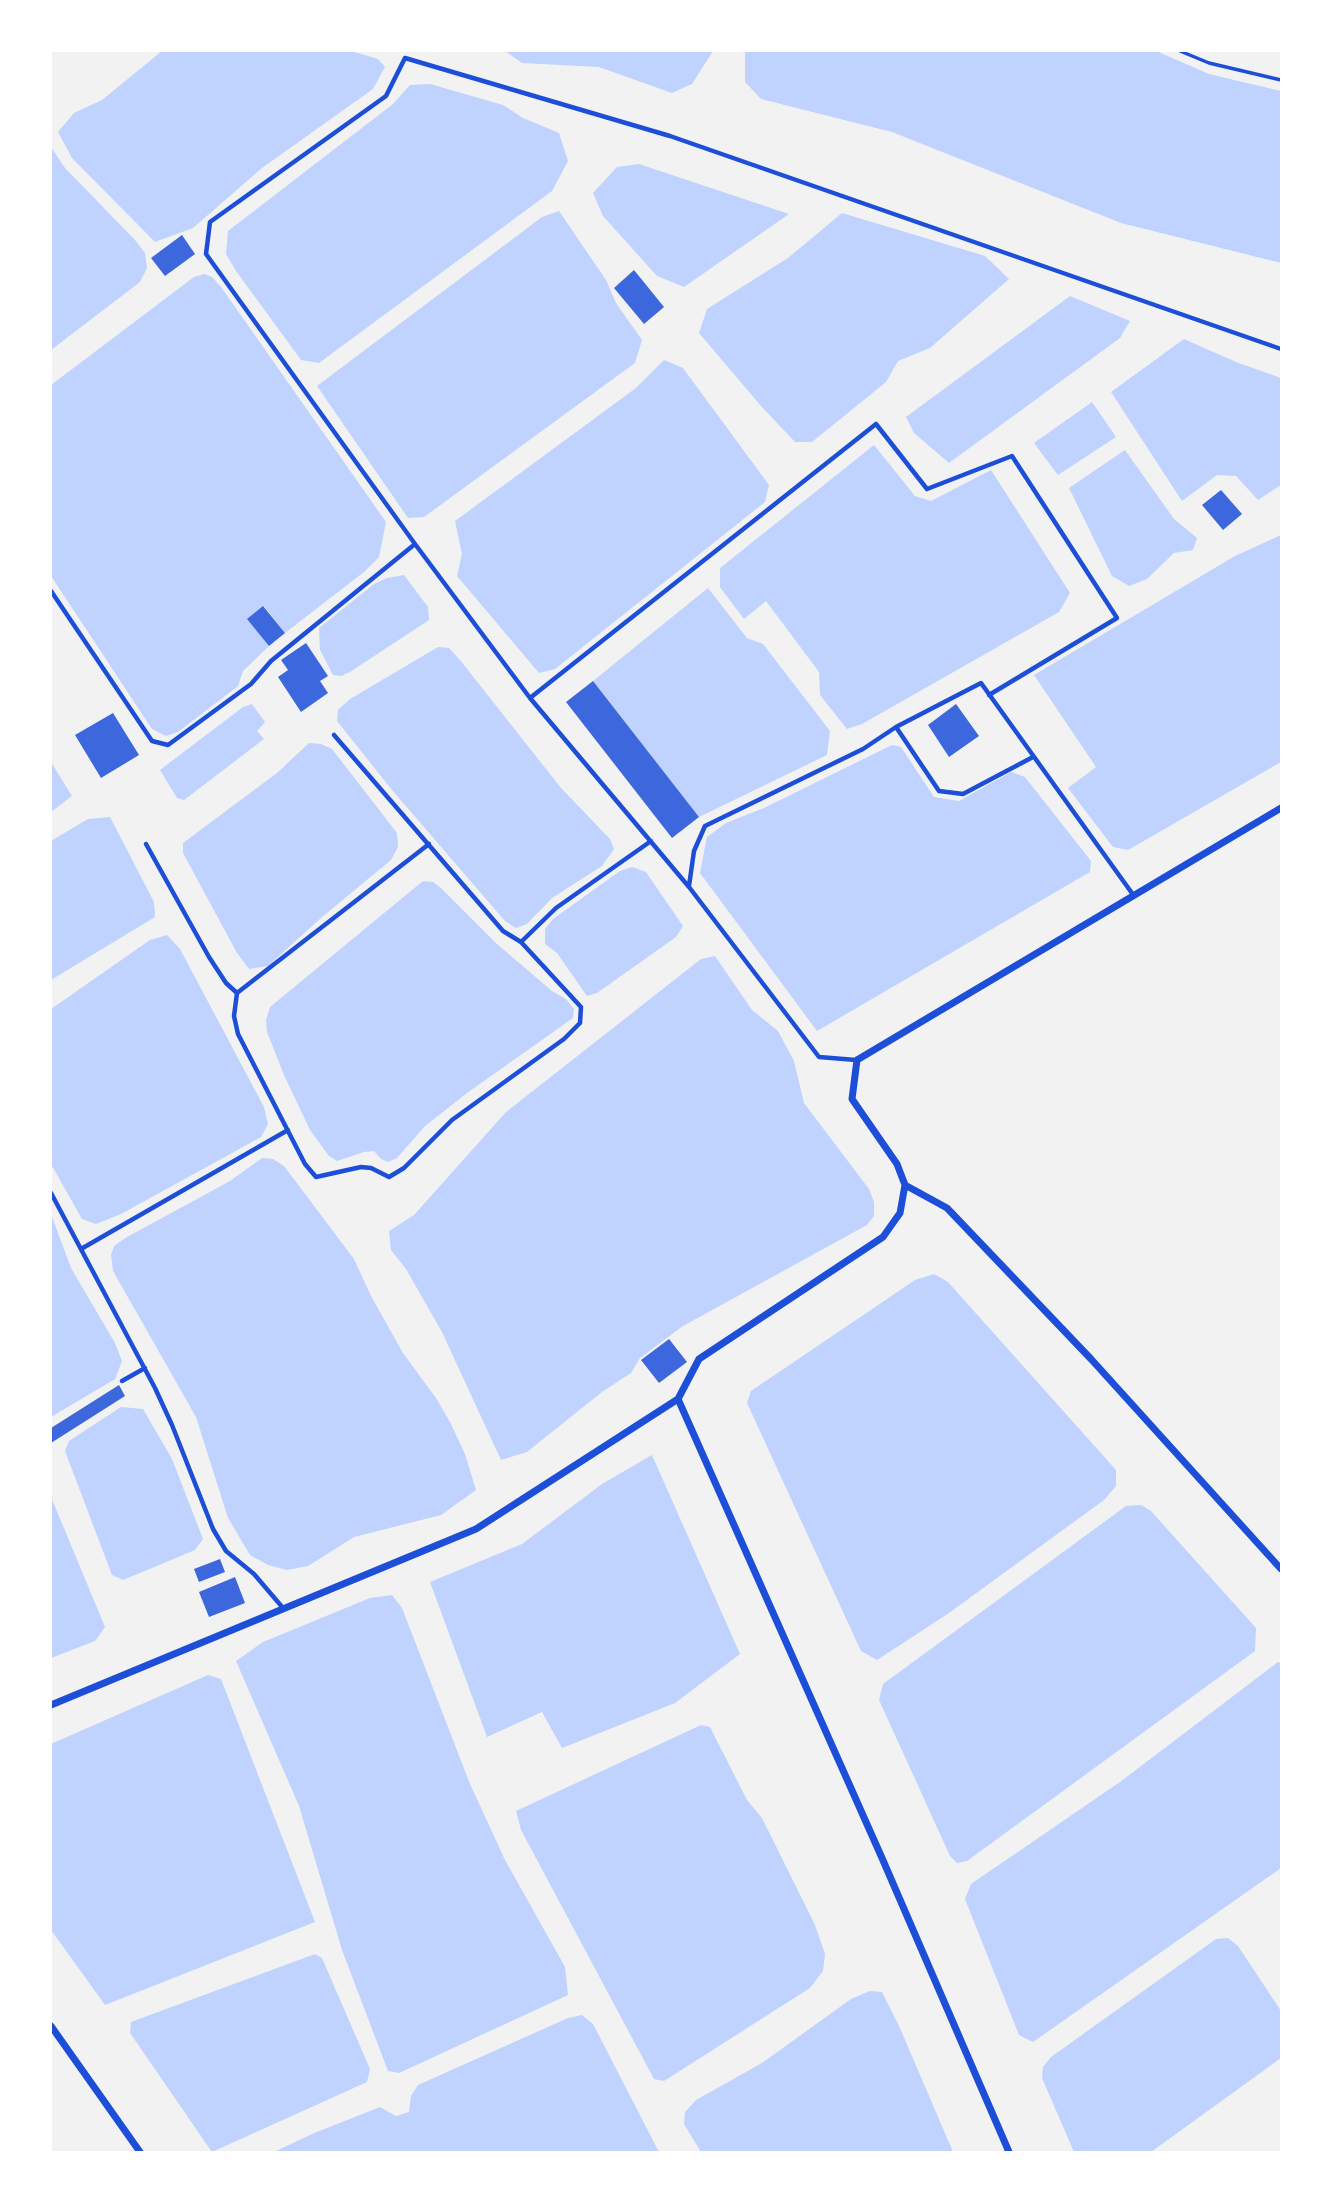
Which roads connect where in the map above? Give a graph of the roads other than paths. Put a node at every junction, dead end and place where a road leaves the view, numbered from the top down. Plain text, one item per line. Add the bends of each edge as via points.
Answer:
1 (1281, 349) edge
2 (415, 544) junction
3 (51, 592) edge
4 (989, 695) junction
5 (530, 698) junction
6 (896, 727) junction
7 (334, 734) dead end
8 (1033, 757) junction
9 (1281, 808) edge
10 (651, 841) junction
11 (146, 844) dead end
12 (429, 845) junction
13 (688, 887) junction
14 (1134, 897) junction
15 (521, 942) junction
16 (237, 993) junction
17 (857, 1060) junction
18 (288, 1130) junction
19 (905, 1185) junction
20 (51, 1194) edge
21 (80, 1249) junction
22 (145, 1368) junction
23 (122, 1381) dead end
24 (678, 1399) junction
25 (1281, 1569) edge
26 (284, 1608) junction
27 (51, 1706) edge
28 (51, 2026) edge
29 (140, 2152) edge
30 (1009, 2152) edge

1 - 2 lane via 670,136 405,58 386,96 210,222 206,254
2 - 3 lane via 271,661 251,684 168,745 152,741
2 - 5 lane
4 - 5 lane via 1117,618 1012,456 927,489 876,424
4 - 6 lane via 981,683
4 - 8 lane
5 - 10 lane
6 - 8 lane via 939,791 963,794
6 - 13 lane via 863,749 705,826 694,851
7 - 12 lane
8 - 14 lane
9 - 14 street
10 - 13 lane
10 - 15 lane via 555,908
11 - 16 lane via 209,957
12 - 15 lane via 503,931
12 - 16 lane
13 - 17 lane via 819,1057
14 - 17 street
15 - 18 lane via 581,1007 580,1023 564,1039 452,1120 389,1177 361,1167 316,1177
16 - 18 lane via 234,1016 238,1034
17 - 19 street via 852,1099 897,1164
18 - 21 lane
19 - 24 street via 900,1213 883,1237 699,1359
19 - 25 street via 947,1208
20 - 21 lane
21 - 22 lane
22 - 23 lane
22 - 26 lane via 213,1529 226,1551
24 - 26 street via 476,1530
24 - 30 street
26 - 27 street
28 - 29 street

